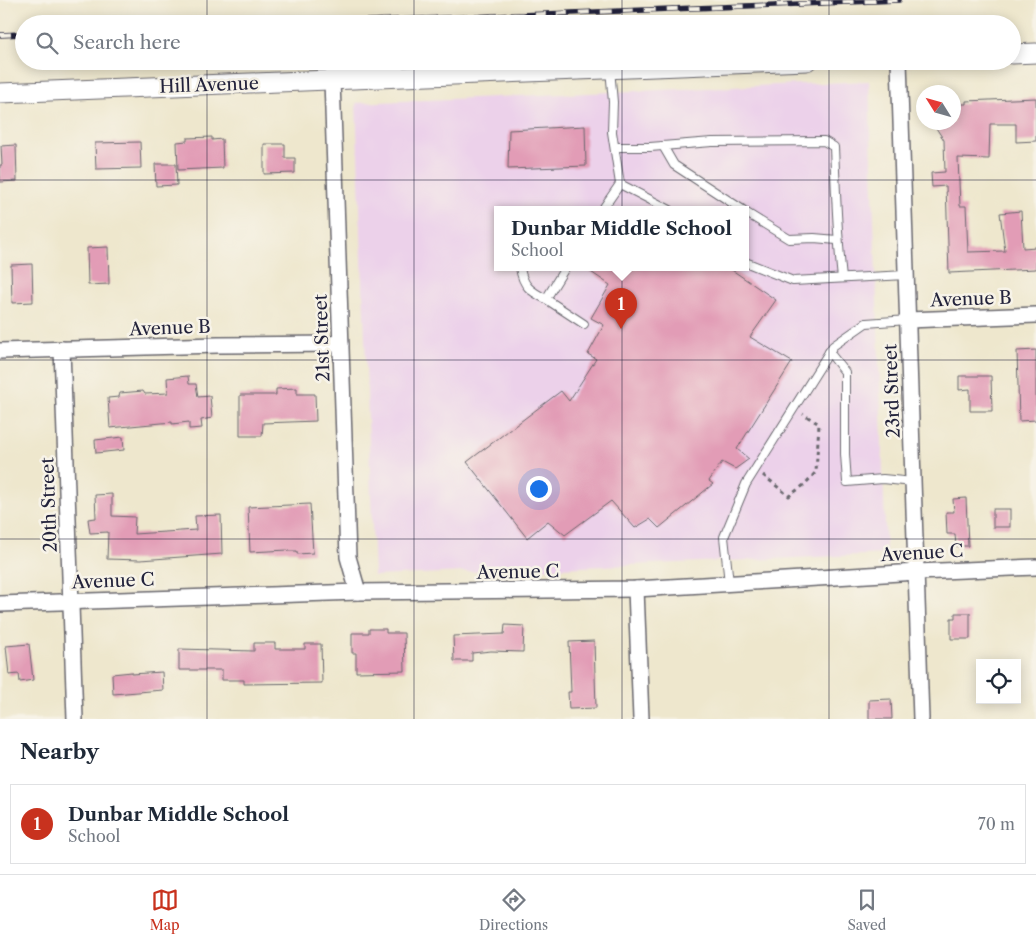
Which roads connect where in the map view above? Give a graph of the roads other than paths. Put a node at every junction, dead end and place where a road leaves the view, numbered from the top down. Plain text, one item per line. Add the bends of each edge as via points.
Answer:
1 (1036, 53) edge
2 (1021, 54) edge
3 (585, 70) edge
4 (610, 70) edge
5 (899, 70) edge
6 (332, 80) junction
7 (0, 93) edge
8 (663, 146) junction
9 (615, 147) junction
10 (620, 184) junction
11 (605, 206) edge
12 (662, 206) edge
13 (736, 206) edge
14 (749, 214) edge
15 (837, 240) junction
16 (749, 264) edge
17 (520, 271) edge
18 (563, 271) edge
19 (906, 275) junction
20 (842, 278) junction
21 (546, 299) junction
22 (1036, 315) edge
23 (908, 320) junction
24 (584, 324) dead end
25 (341, 344) junction
26 (62, 350) junction
27 (0, 351) edge
28 (829, 352) junction
29 (914, 482) junction
30 (1036, 568) edge
31 (916, 572) junction
32 (729, 583) junction
33 (636, 589) junction
34 (358, 592) junction
35 (71, 602) junction
36 (0, 604) edge
37 (75, 719) edge
38 (641, 719) edge
39 (921, 719) edge

1 - 2 street
3 - 6 street, Hill Avenue
4 - 9 lane
5 - 19 street, 23rd Street
6 - 7 street, Hill Avenue
6 - 25 street, 21st Street
8 - 9 lane
8 - 13 lane via 674,165
8 - 15 lane via 824,141 834,147
9 - 10 lane
10 - 11 lane
10 - 12 lane
14 - 15 lane via 789,239
15 - 20 lane
16 - 20 lane via 793,281
17 - 21 lane via 529,290
18 - 21 lane
19 - 20 lane
19 - 23 street, 23rd Street
21 - 24 lane
22 - 23 street, Avenue B
23 - 28 lane via 866,323
23 - 29 street, 23rd Street
25 - 26 street, Avenue B
25 - 34 street, 21st Street via 348,557
26 - 27 street, Avenue B
26 - 35 street, 20th Street
28 - 29 lane via 845,372 847,482 883,479
28 - 32 lane via 746,484 724,536
29 - 31 street, 23rd Street
30 - 31 street, Avenue C
31 - 32 street, Avenue C
31 - 39 street, 23rd Street
32 - 33 street, Avenue C
33 - 34 street, Avenue C
33 - 38 street
34 - 35 street, Avenue C
35 - 36 street, Avenue C
35 - 37 street, 20th Street

